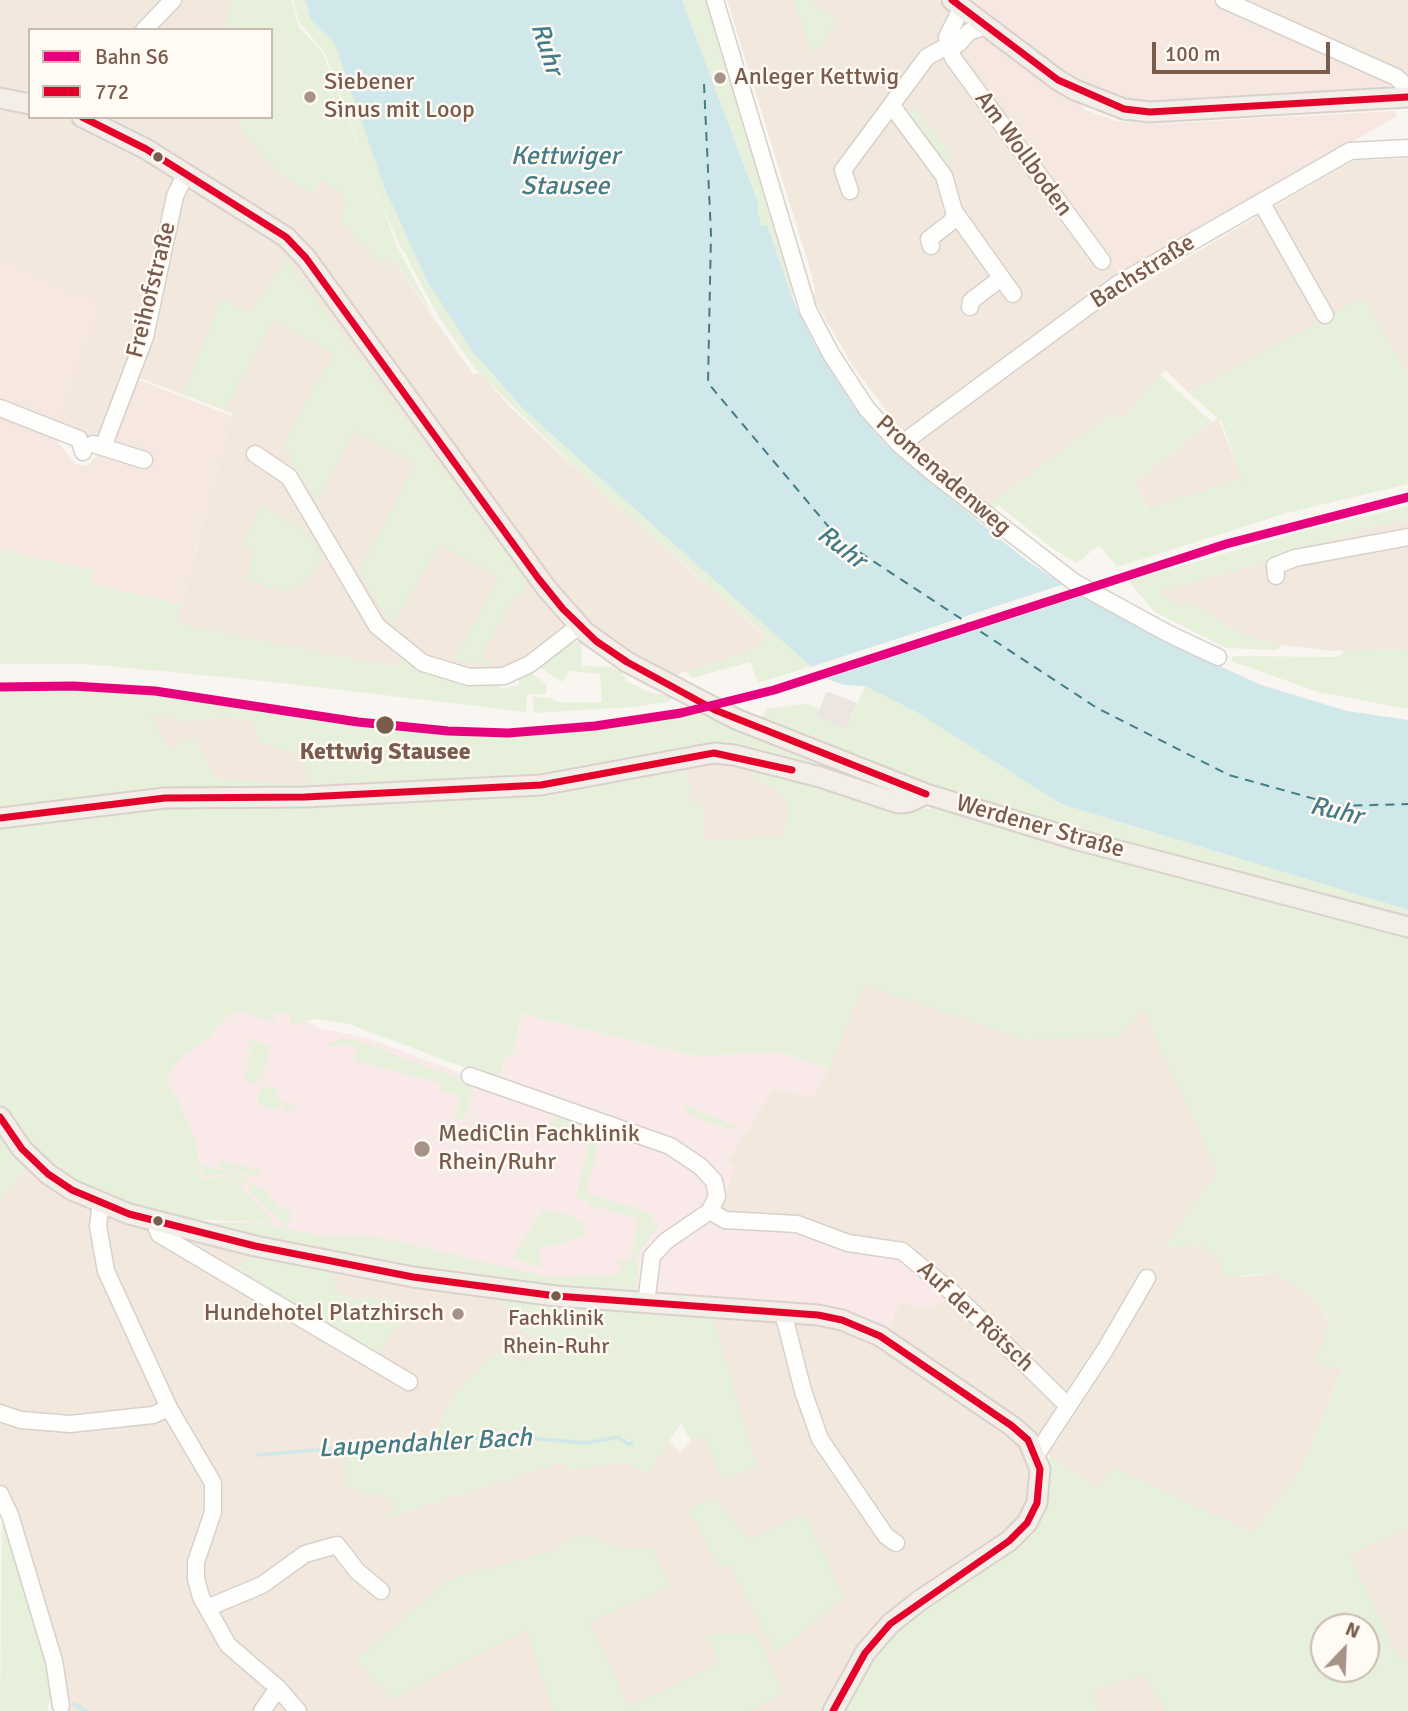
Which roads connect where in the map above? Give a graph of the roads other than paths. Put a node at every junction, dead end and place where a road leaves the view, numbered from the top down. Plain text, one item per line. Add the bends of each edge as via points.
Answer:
1 (173, 0) edge
2 (715, 0) edge
3 (1224, 0) edge
4 (957, 4) edge
5 (146, 28) edge
6 (996, 30) junction
7 (947, 46) junction
8 (1408, 88) edge
9 (1408, 97) edge
10 (0, 98) edge
11 (28, 104) edge
12 (892, 106) junction
13 (86, 119) edge
14 (1408, 148) edge
15 (186, 173) junction
16 (850, 191) dead end
17 (1261, 202) junction
18 (955, 214) junction
19 (931, 246) dead end
20 (1102, 261) dead end
21 (1002, 278) junction
22 (1013, 293) dead end
23 (970, 307) dead end
24 (1325, 315) dead end
25 (0, 408) edge
26 (900, 445) junction
27 (103, 447) junction
28 (255, 453) dead end
29 (144, 460) dead end
30 (1408, 537) edge
31 (1276, 576) dead end
32 (579, 626) junction
33 (1218, 657) dead end
34 (926, 794) junction
35 (0, 818) edge
36 (1408, 927) edge
37 (470, 1076) dead end
38 (0, 1117) edge
39 (101, 1203) junction
40 (710, 1210) junction
41 (154, 1221) junction
42 (1147, 1278) dead end
43 (646, 1303) junction
44 (783, 1312) junction
45 (409, 1382) dead end
46 (1068, 1406) junction
47 (169, 1408) junction
48 (0, 1413) edge
49 (1036, 1455) junction
50 (0, 1494) edge
51 (896, 1543) dead end
52 (381, 1591) dead end
53 (207, 1608) junction
54 (278, 1688) junction
55 (61, 1706) dead end
56 (262, 1711) edge
57 (298, 1711) edge
58 (832, 1711) edge

1 - 5 street
2 - 26 street, Promenadenweg via 808,310 855,391
3 - 8 street via 1396,77
4 - 6 main road
4 - 7 street
6 - 7 street via 976,29 958,44
6 - 9 main road via 1075,90 1124,109 1172,111
7 - 12 street via 927,57
7 - 20 street, Am Wollboden
10 - 11 main road
12 - 16 street via 843,170
12 - 18 street via 944,176
13 - 15 main road, Werdener Straße
14 - 17 street, Bachstraße via 1350,151
15 - 27 street, Freihofstraße via 175,196 145,337
15 - 32 main road, Werdener Straße via 257,216 306,258 538,578
17 - 24 street
17 - 26 street, Bachstraße via 1118,284
18 - 19 street via 929,239
18 - 21 street
21 - 22 street
21 - 23 street via 971,301
25 - 27 street via 81,446
26 - 33 street, Promenadenweg via 1074,582
27 - 29 street
28 - 32 street via 289,477 377,626 423,663 469,677 504,676 530,664
30 - 31 street via 1295,558 1275,566
32 - 34 main road, Werdener Straße via 627,662 715,710
34 - 35 main road via 898,803 820,777 713,753 541,785 305,797 165,797
34 - 36 main road, Werdener Straße via 1078,840
37 - 40 street via 673,1147 716,1184 716,1201
38 - 39 main road via 22,1149 48,1174
39 - 41 main road
39 - 47 street via 98,1235 106,1271
40 - 43 street via 654,1251
40 - 46 street, Auf der Rötsch via 724,1220 797,1224 848,1243 902,1251 935,1277
41 - 43 main road via 400,1275
41 - 45 street via 159,1234
42 - 46 street
43 - 44 main road
44 - 49 main road via 842,1320 880,1336 1012,1426
44 - 51 street via 820,1439 886,1536
46 - 49 street
47 - 48 street via 153,1415 70,1424 21,1420
47 - 53 street via 214,1490 213,1511 195,1571
49 - 58 main road via 1040,1486 1027,1523 1009,1541 890,1625 866,1653
50 - 55 street via 54,1661
52 - 53 street via 357,1572 337,1545 305,1554 262,1585
53 - 54 street via 233,1651
54 - 56 street
54 - 57 street

